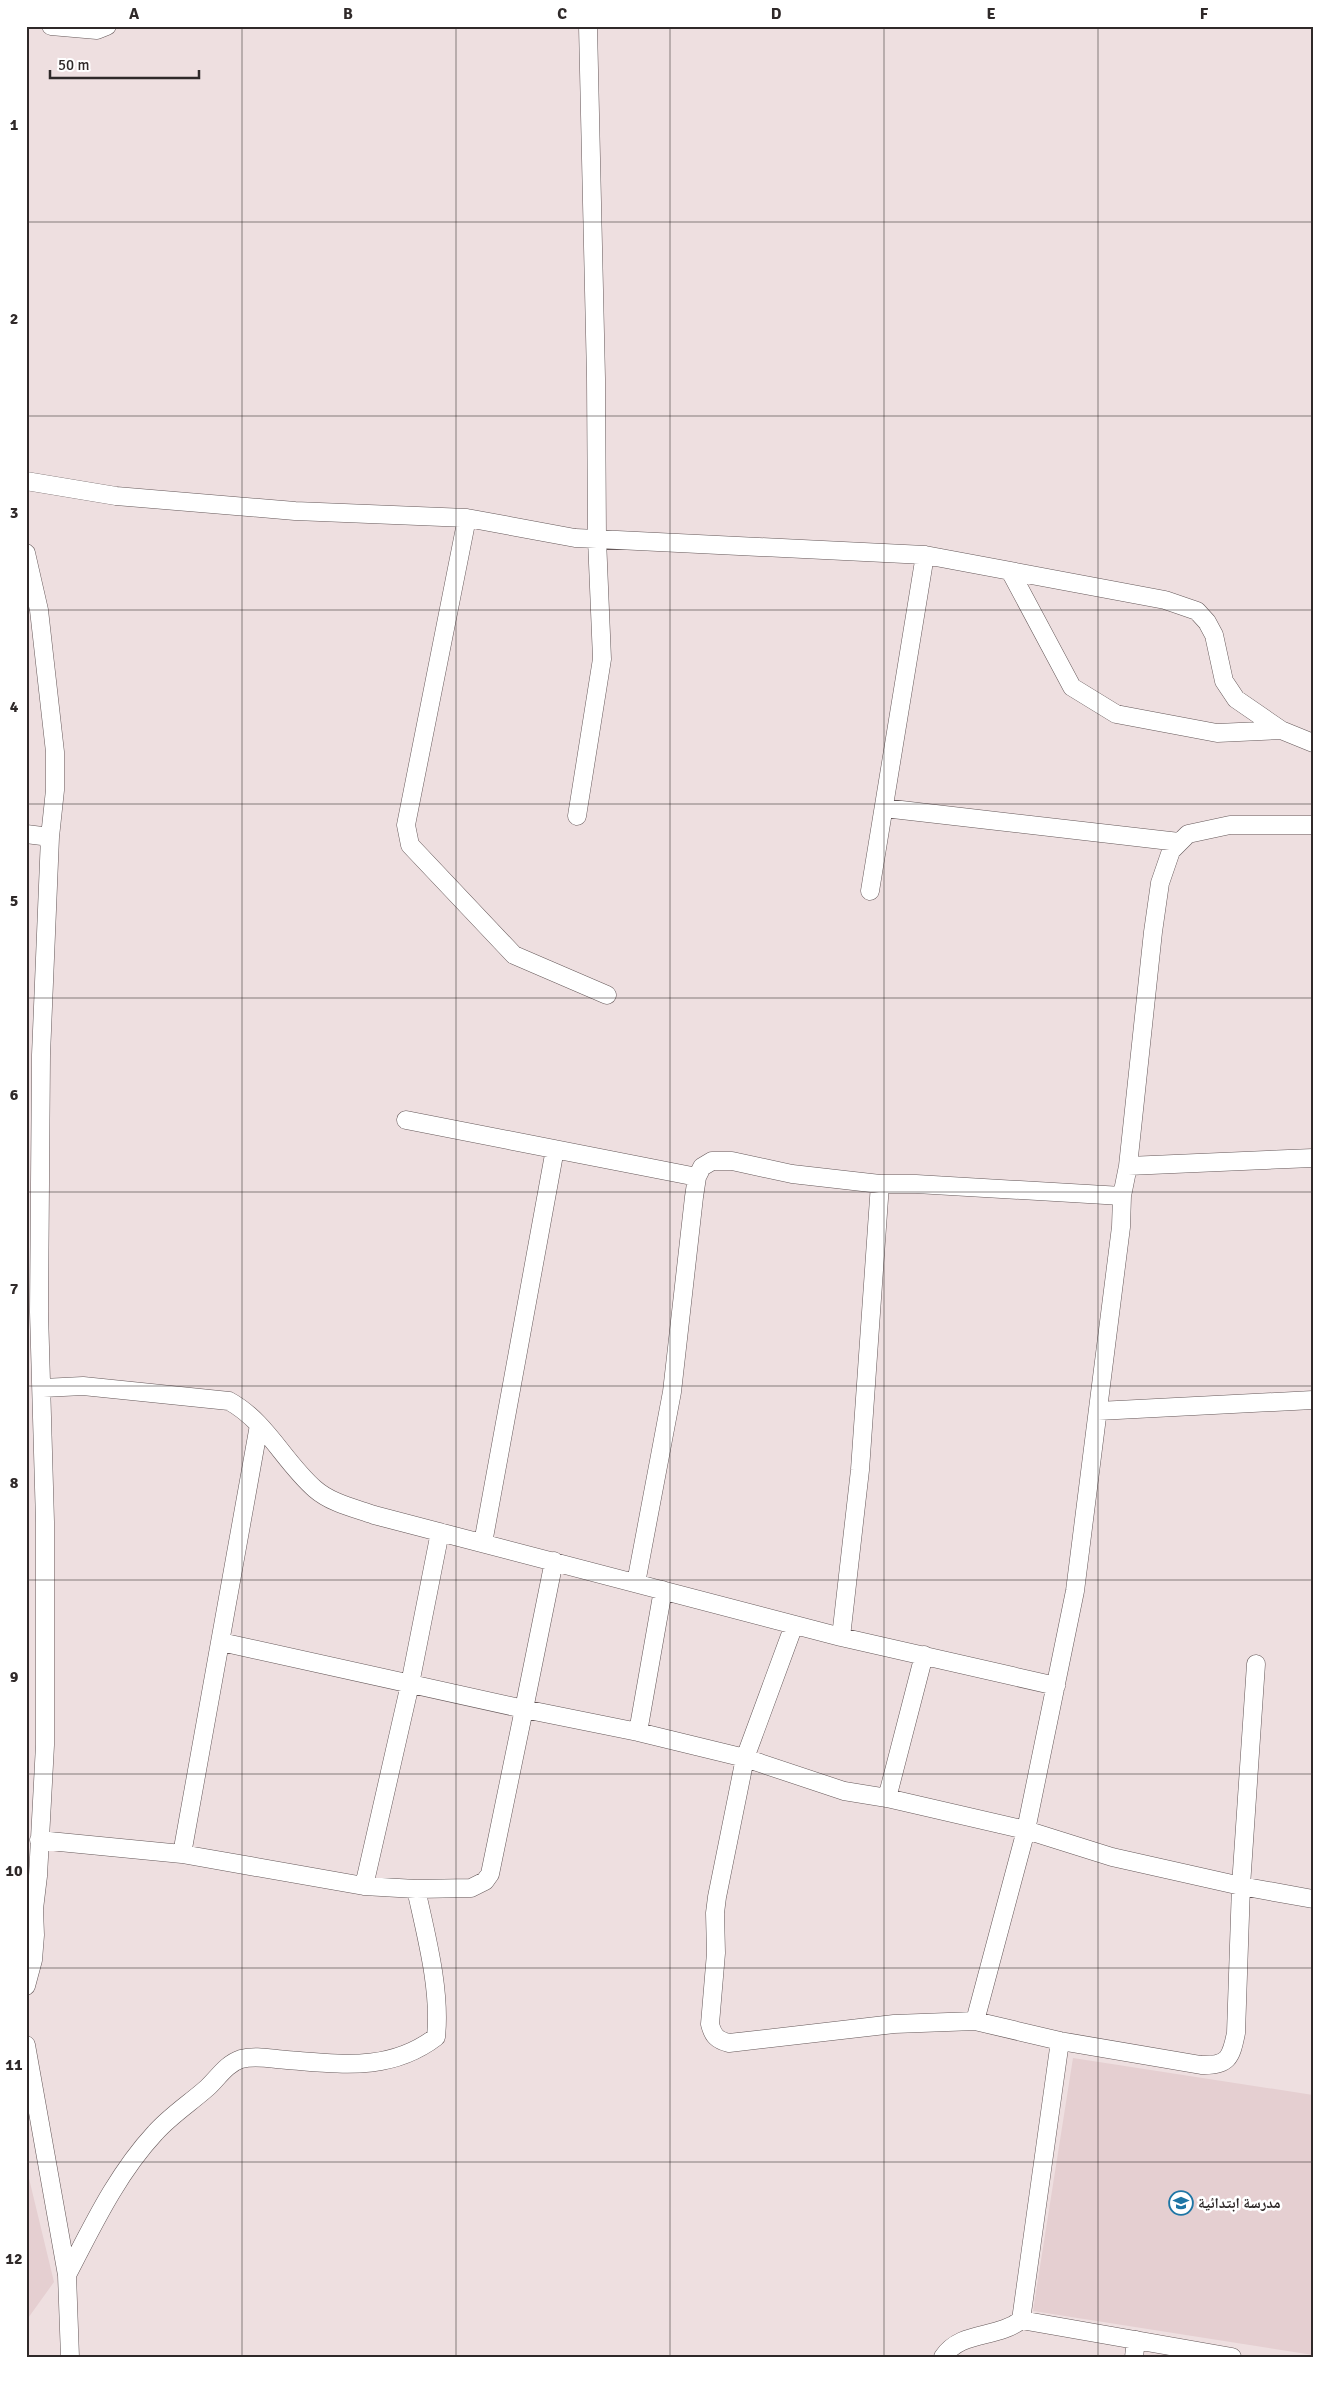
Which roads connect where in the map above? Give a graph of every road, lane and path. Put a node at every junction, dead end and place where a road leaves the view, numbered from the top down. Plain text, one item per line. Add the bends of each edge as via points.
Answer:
1 (51, 26) edge
2 (107, 26) edge
3 (588, 26) edge
4 (26, 481) edge
5 (467, 518) junction
6 (597, 540) junction
7 (26, 553) edge
8 (925, 555) junction
9 (1010, 571) junction
10 (1280, 730) junction
11 (1313, 742) edge
12 (884, 808) junction
13 (577, 816) dead end
14 (1313, 825) edge
15 (26, 834) edge
16 (50, 837) junction
17 (1179, 842) junction
18 (870, 891) dead end
19 (608, 995) dead end
20 (34, 1056) edge
21 (406, 1120) dead end
22 (555, 1149) junction
23 (1313, 1158) edge
24 (1128, 1166) junction
25 (697, 1177) junction
26 (880, 1184) junction
27 (1122, 1196) junction
28 (43, 1388) junction
29 (1313, 1400) edge
30 (1098, 1411) junction
31 (259, 1425) junction
32 (440, 1532) junction
33 (482, 1543) junction
34 (554, 1561) junction
35 (636, 1583) junction
36 (663, 1590) junction
37 (794, 1625) junction
38 (841, 1637) junction
39 (220, 1642) junction
40 (924, 1654) junction
41 (1256, 1664) dead end
42 (410, 1684) junction
43 (1056, 1686) junction
44 (524, 1709) junction
45 (638, 1732) junction
46 (745, 1758) junction
47 (887, 1798) junction
48 (1026, 1830) junction
49 (39, 1840) junction
50 (182, 1854) junction
51 (364, 1886) junction
52 (1241, 1886) junction
53 (416, 1890) junction
54 (1313, 1899) edge
55 (26, 1986) edge
56 (974, 2020) junction
57 (1060, 2041) junction
58 (26, 2045) edge
59 (67, 2275) junction
60 (1022, 2320) junction
61 (1135, 2348) edge
62 (70, 2357) edge
63 (943, 2357) edge
64 (1232, 2357) edge

1 - 2 street via 97,30
3 - 6 street
4 - 5 street via 116,496 295,511
5 - 6 street
5 - 19 street via 406,825 410,844 514,955
6 - 8 street
6 - 13 street via 602,659
7 - 16 street via 38,610 54,752
8 - 9 street
8 - 12 street
9 - 10 street via 1165,600 1197,611 1214,635 1224,681 1236,699
9 - 10 street via 1072,687 1116,714 1217,733
10 - 11 street
12 - 17 street
12 - 18 street
14 - 17 street via 1230,825 1188,834
15 - 16 street
16 - 20 street
17 - 24 street via 1171,851 1160,883
20 - 28 street
21 - 22 street
22 - 25 street
22 - 33 street
23 - 24 street
24 - 27 street
25 - 26 street via 702,1167 712,1162 732,1161 792,1174
25 - 35 street via 672,1392
26 - 27 street
26 - 38 street via 860,1470
27 - 30 street
28 - 31 street via 84,1386 213,1398 242,1408
28 - 49 street via 45,1745
29 - 30 street
30 - 43 street via 1076,1591
31 - 32 street via 314,1488 325,1496 374,1515
31 - 39 street
32 - 33 street
32 - 42 street
33 - 34 street
34 - 35 street
34 - 44 street
35 - 36 street
36 - 37 street
36 - 45 street
37 - 38 street
37 - 46 street
38 - 40 street
39 - 42 street
39 - 50 street
40 - 43 street
40 - 47 street
41 - 52 street
42 - 44 street
42 - 51 street
43 - 48 street
44 - 45 street
44 - 53 street via 490,1874 485,1882 471,1888
45 - 46 street
46 - 47 street via 844,1791
46 - 56 street via 715,1913 716,1953 710,2024 713,2034 728,2043 894,2024
47 - 48 street
48 - 52 street via 1112,1857
48 - 56 street
49 - 50 street
49 - 55 street via 33,1960
50 - 51 street
51 - 53 street
52 - 54 street
52 - 57 street via 1236,2033 1228,2058 1218,2064 1200,2065
53 - 59 street via 429,1950 438,2020 436,2036 422,2047 395,2058 356,2066 257,2058 241,2060 224,2069 155,2132 111,2191
56 - 57 street
57 - 60 street
58 - 59 street
59 - 62 street
60 - 61 street
60 - 63 street via 991,2334 961,2340
61 - 64 street

